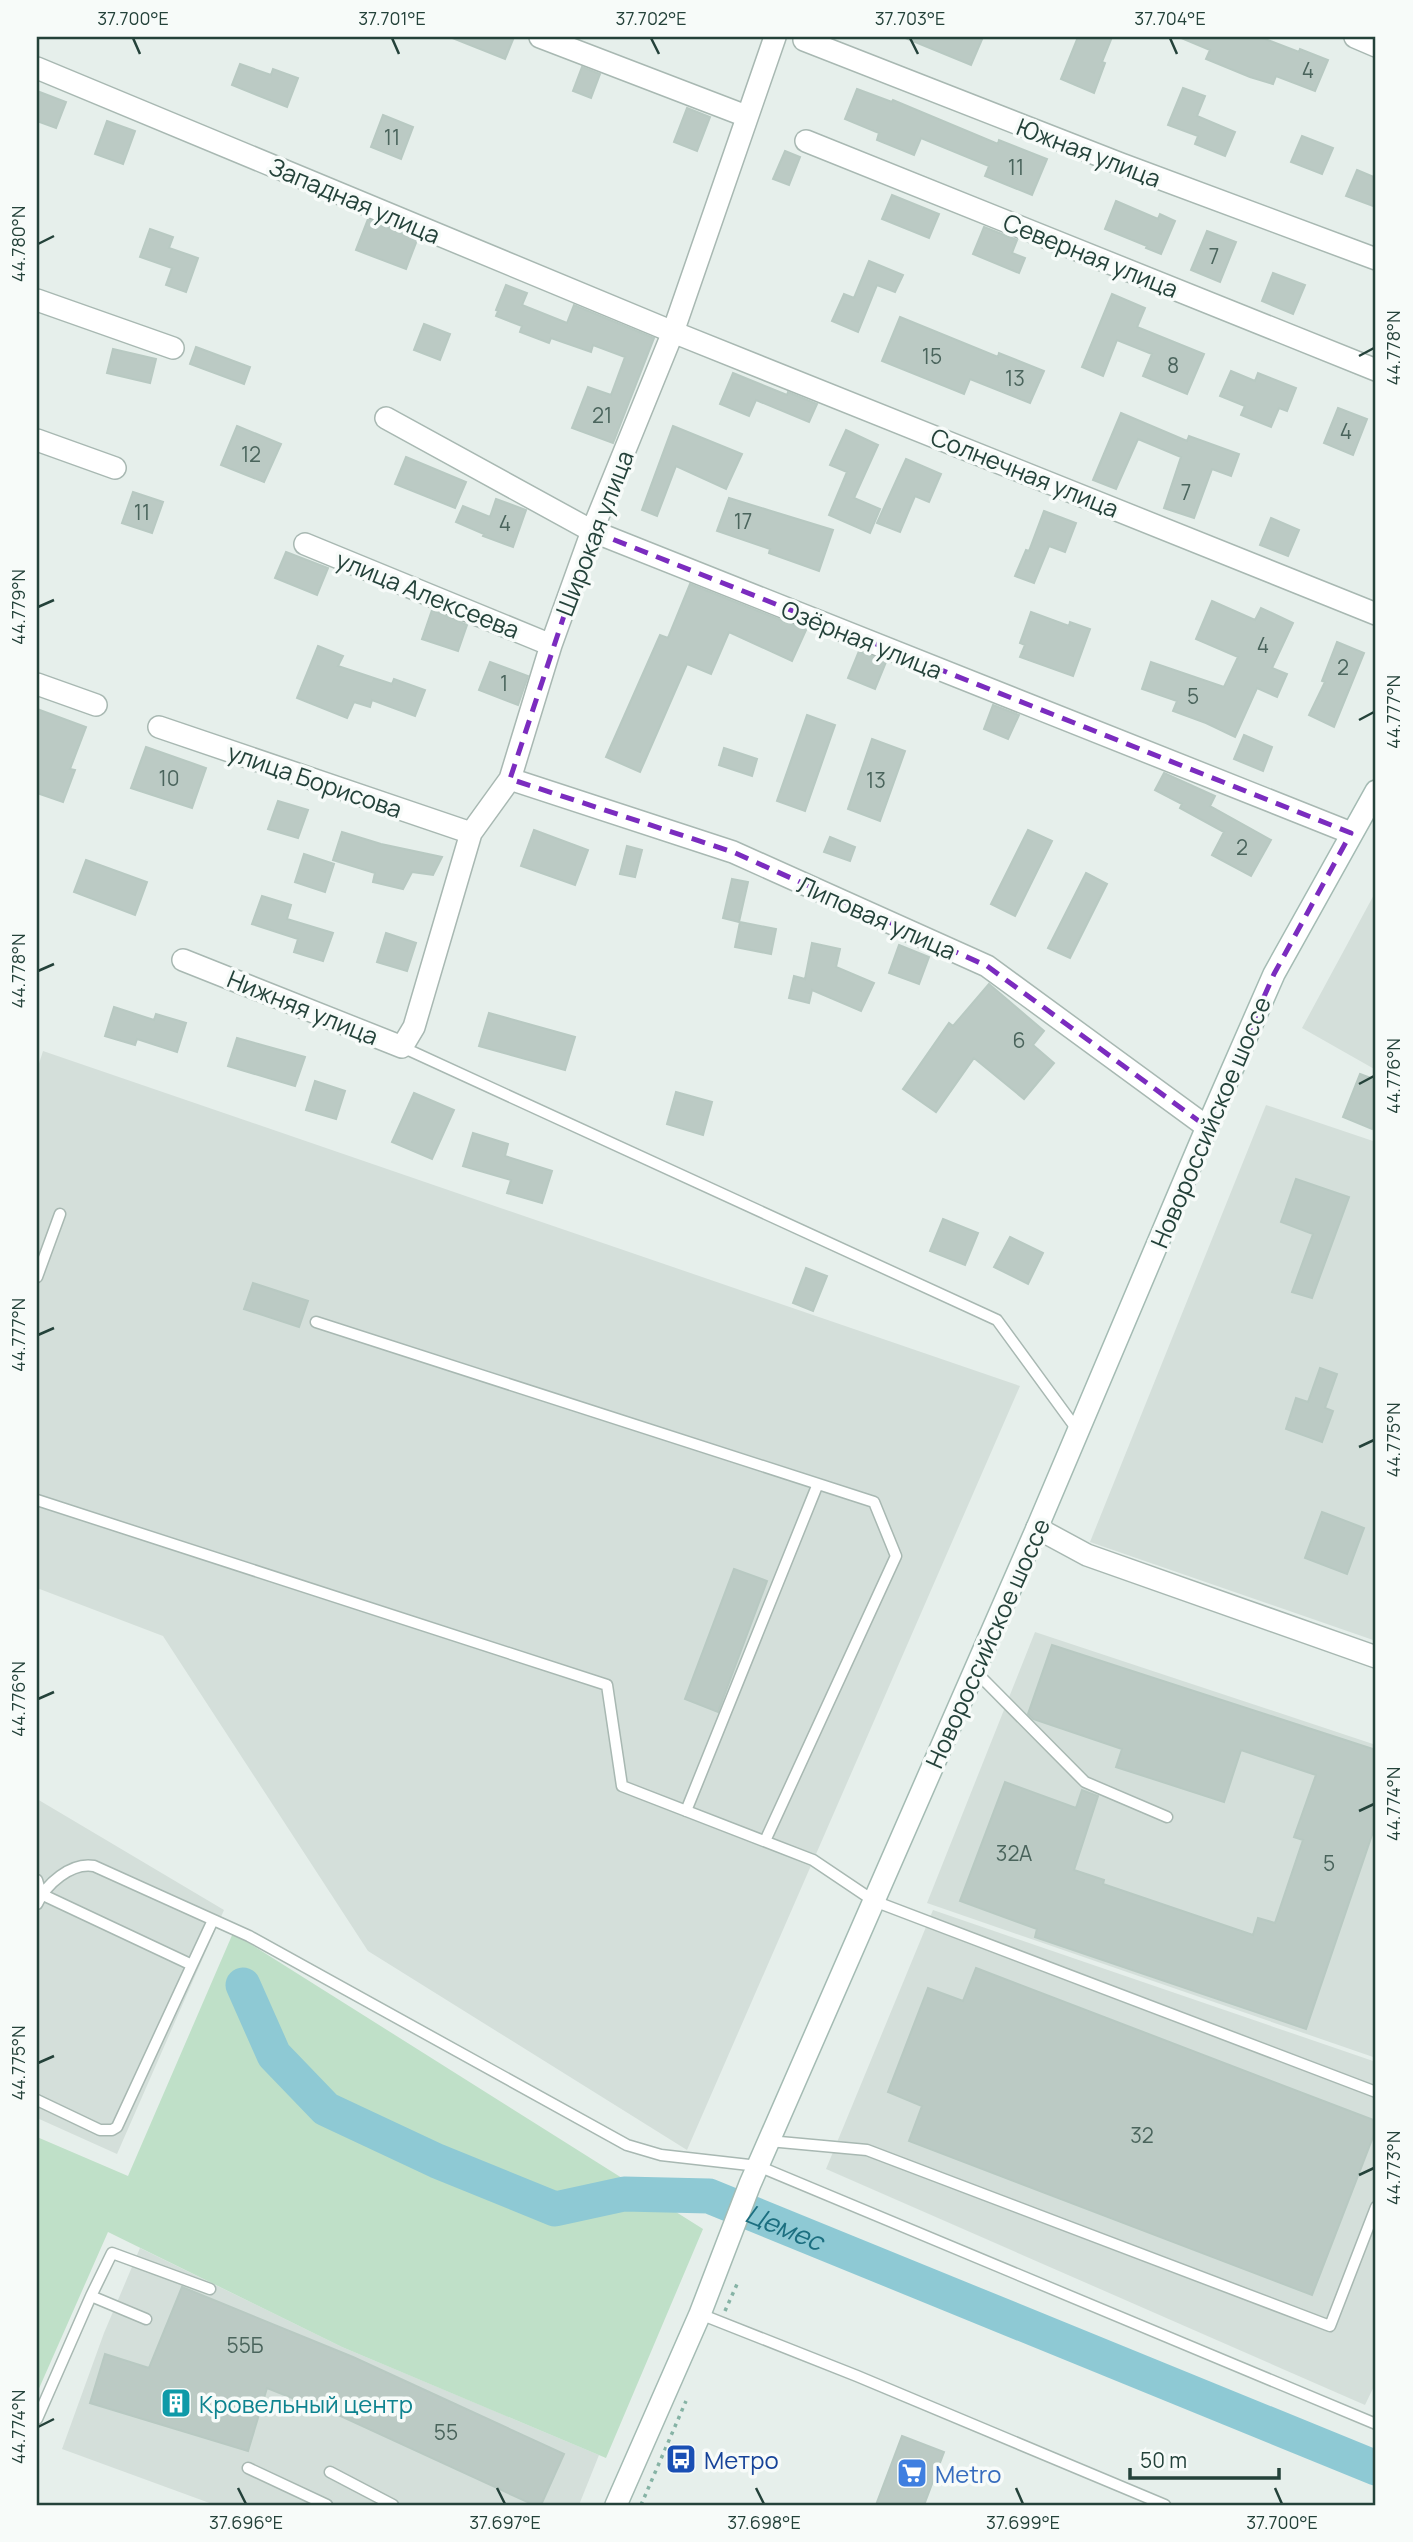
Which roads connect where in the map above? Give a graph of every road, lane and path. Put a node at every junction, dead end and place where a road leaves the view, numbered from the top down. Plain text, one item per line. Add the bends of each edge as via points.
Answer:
1 (540, 37) edge
2 (775, 37) edge
3 (1355, 37) edge
4 (803, 40) dead end
5 (1376, 46) edge
6 (37, 68) edge
7 (746, 116) junction
8 (806, 141) dead end
9 (1376, 259) edge
10 (37, 300) edge
11 (673, 332) junction
12 (173, 348) dead end
13 (1376, 369) edge
14 (386, 418) dead end
15 (37, 440) edge
16 (115, 468) dead end
17 (592, 531) junction
18 (305, 544) dead end
19 (1376, 614) edge
20 (551, 645) junction
21 (37, 684) edge
22 (96, 705) dead end
23 (159, 727) dead end
24 (510, 779) junction
25 (1376, 791) edge
26 (471, 833) junction
27 (1351, 834) junction
28 (183, 960) dead end
29 (414, 1027) joint
30 (402, 1047) junction
31 (1207, 1127) junction
32 (60, 1214) dead end
33 (37, 1277) edge
34 (316, 1322) dead end
35 (1078, 1431) junction
36 (817, 1486) junction
37 (37, 1500) edge
38 (1037, 1528) junction
39 (1376, 1657) edge
40 (975, 1671) junction
41 (686, 1811) junction
42 (1167, 1817) dead end
43 (765, 1841) junction
44 (37, 1880) edge
45 (39, 1899) edge
46 (874, 1901) junction
47 (213, 1920) junction
48 (192, 1965) junction
49 (1376, 2092) edge
50 (37, 2101) edge
51 (769, 2141) junction
52 (754, 2175) junction
53 (1376, 2207) edge
54 (209, 2288) dead end
55 (91, 2296) junction
56 (700, 2314) junction
57 (146, 2319) dead end
58 (37, 2419) edge
59 (1376, 2424) edge
60 (248, 2468) dead end
61 (330, 2472) dead end
62 (327, 2505) edge
63 (393, 2505) edge
64 (616, 2505) edge
65 (1165, 2505) edge

1 - 7 street
2 - 7 street, Широкая улица
3 - 5 street
4 - 9 street, Южная улица
6 - 11 street, Западная улица
7 - 11 street, Широкая улица
8 - 13 street, Северная улица
10 - 12 street
11 - 17 street, Широкая улица
11 - 19 street, Солнечная улица
14 - 17 street, Озёрная улица
15 - 16 street
17 - 20 street, Широкая улица
17 - 27 street, Озёрная улица
18 - 20 street, улица Алексеева
20 - 24 street, Широкая улица
21 - 22 street
23 - 26 street, улица Борисова
24 - 26 street, Широкая улица
24 - 31 street, Липовая улица via 733,852 987,966
25 - 27 street, Новороссийское шоссе
26 - 29 street, Широкая улица
27 - 31 street, Новороссийское шоссе via 1274,974
28 - 30 street, Нижняя улица
29 - 30 street, Нижняя улица
30 - 35 lane via 997,1320
31 - 35 street, Новороссийское шоссе
32 - 33 lane
34 - 36 lane
35 - 38 street, Новороссийское шоссе
36 - 41 lane
36 - 43 lane via 874,1502 896,1556
37 - 41 lane via 607,1685 622,1786
38 - 39 street via 1087,1555
38 - 40 street, Новороссийское шоссе
40 - 42 lane via 1085,1782
40 - 46 street, Новороссийское шоссе
41 - 43 lane
43 - 46 lane via 814,1860
44 - 45 lane
45 - 47 lane via 72,1868 88,1865
45 - 48 lane
46 - 49 lane
46 - 51 street, Новороссийское шоссе
47 - 48 lane
47 - 52 lane via 626,2145
48 - 50 lane via 117,2127 100,2130
51 - 52 street, Новороссийское шоссе
51 - 53 lane via 867,2150 1330,2326
52 - 56 street, Новороссийское шоссе
52 - 59 lane
54 - 55 lane via 111,2253
55 - 57 lane
55 - 58 lane
56 - 64 street, Новороссийское шоссе
56 - 65 lane
60 - 62 lane
61 - 63 lane

